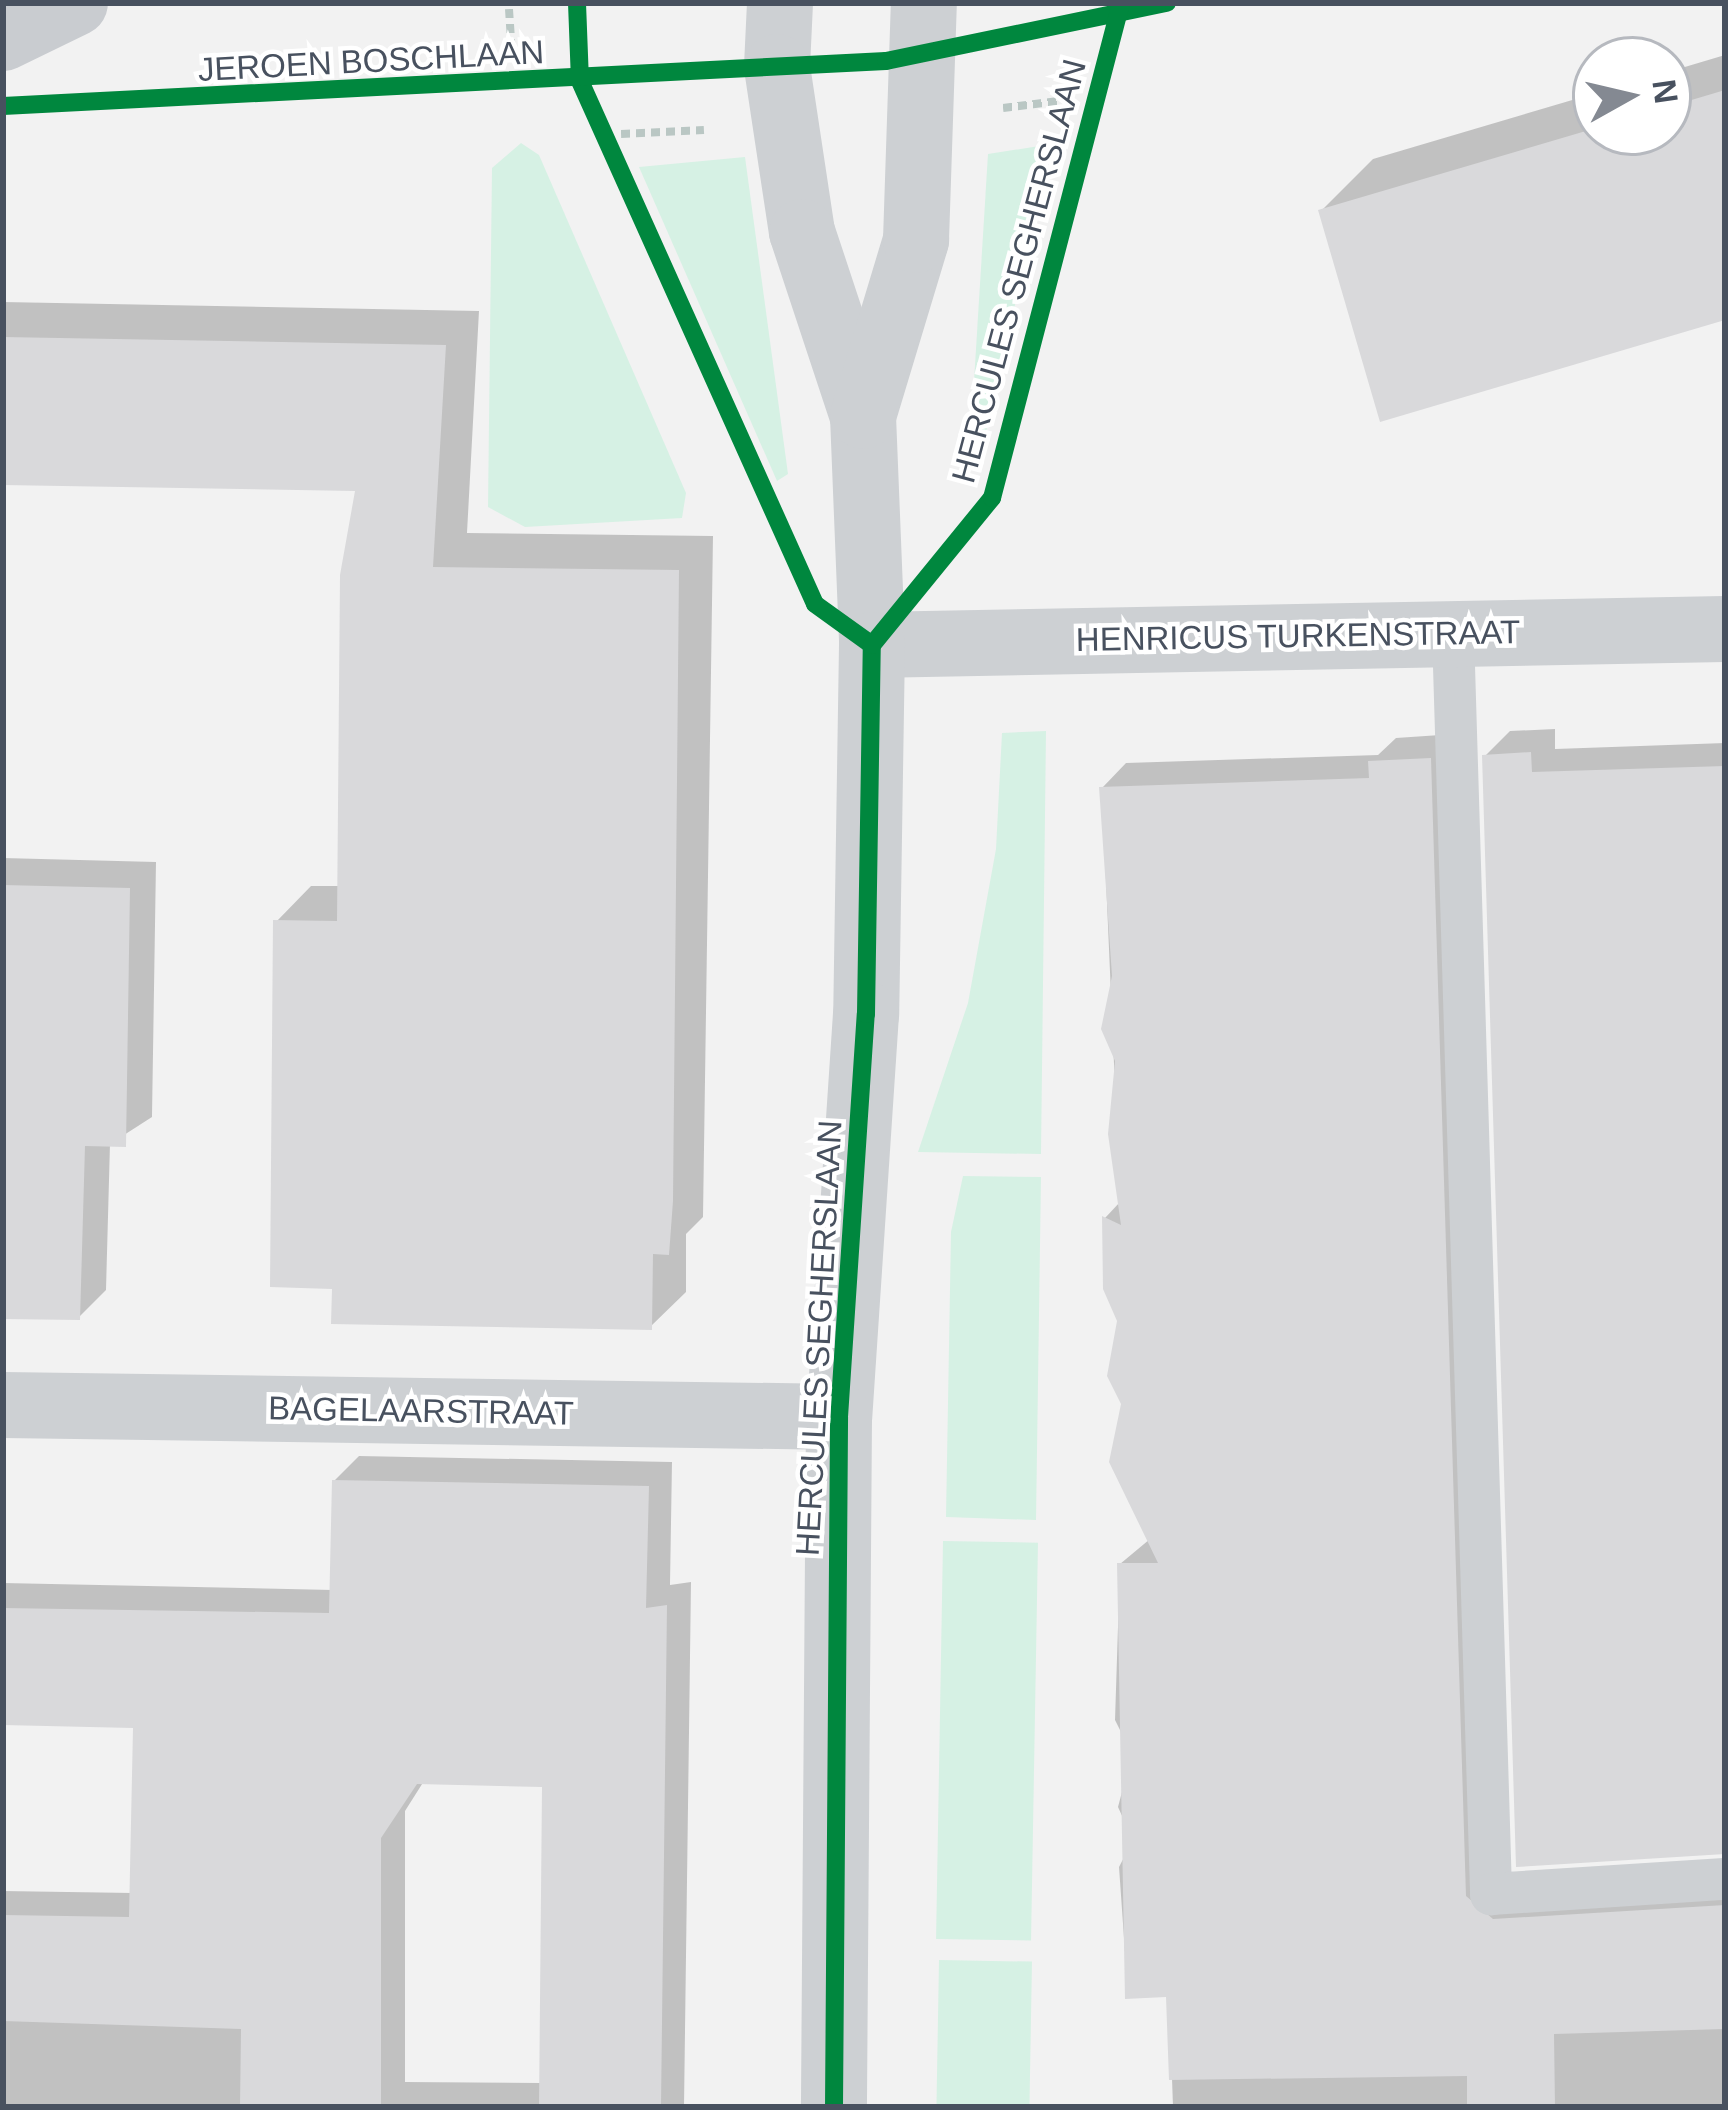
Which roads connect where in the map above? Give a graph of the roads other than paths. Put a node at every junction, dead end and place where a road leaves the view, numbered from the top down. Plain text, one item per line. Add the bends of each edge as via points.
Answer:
1 (75, 3) edge
2 (780, 3) edge
3 (924, 3) edge
4 (3, 38) edge
5 (863, 416) junction
6 (1725, 629) edge
7 (1453, 633) junction
8 (872, 645) junction
9 (3, 1406) edge
10 (839, 1418) junction
11 (1725, 1879) edge
12 (834, 2107) edge

1 - 4 main road
2 - 5 street, HERCULES SEGHERSLAAN via 777,67 802,232
3 - 5 street, HERCULES SEGHERSLAAN via 916,240
5 - 8 street, HERCULES SEGHERSLAAN
6 - 7 street, HENRICUS TURKENSTRAAT
7 - 8 street, HENRICUS TURKENSTRAAT
7 - 11 lane via 1491,1894
8 - 10 street, HERCULES SEGHERSLAAN via 866,1014
9 - 10 street, BAGELAARSTRAAT
10 - 12 street, HERCULES SEGHERSLAAN

